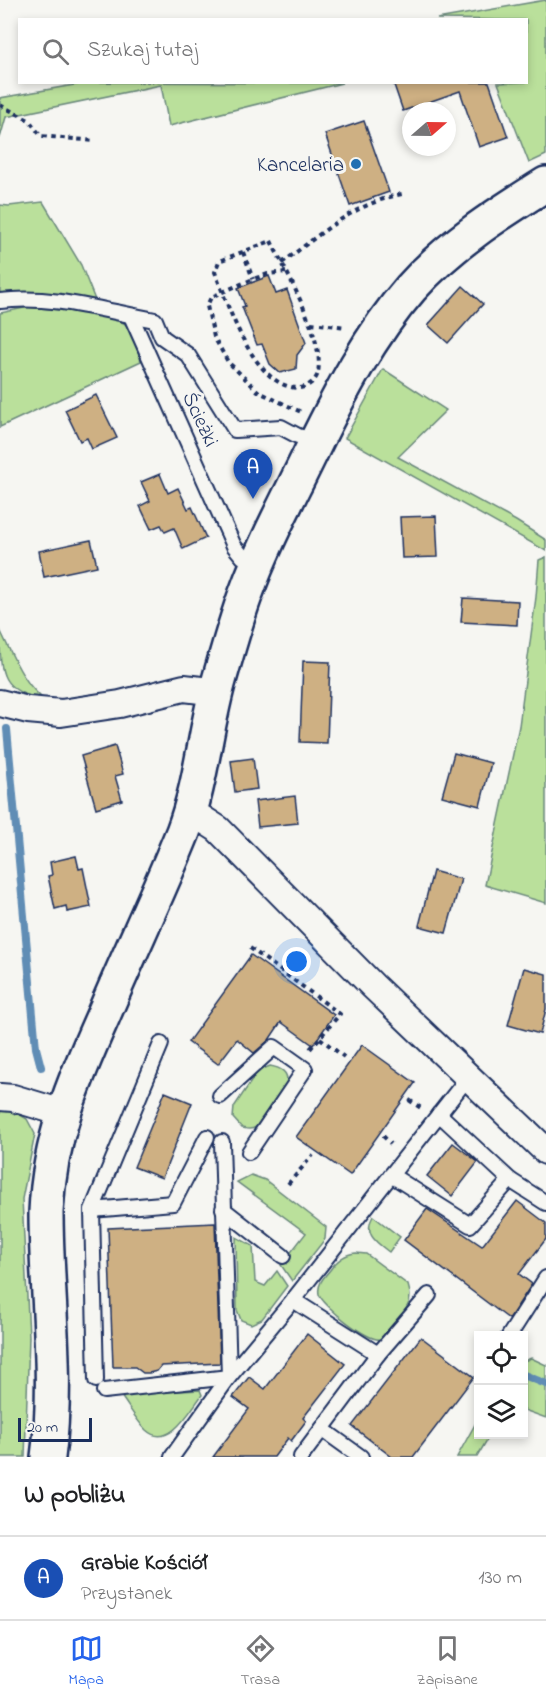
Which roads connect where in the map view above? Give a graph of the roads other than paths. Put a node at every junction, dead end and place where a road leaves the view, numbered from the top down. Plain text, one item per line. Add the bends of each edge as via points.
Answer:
1 (546, 184) edge
2 (0, 301) edge
3 (131, 315) junction
4 (310, 427) junction
5 (258, 564) junction
6 (214, 696) junction
7 (0, 703) edge
8 (190, 811) junction
9 (161, 1044) dead end
10 (469, 1076) junction
11 (220, 1096) dead end
12 (0, 1097) edge
13 (63, 1113) junction
14 (439, 1114) junction
15 (207, 1137) dead end
16 (222, 1142) dead end
17 (546, 1151) edge
18 (249, 1152) dead end
19 (391, 1175) junction
20 (510, 1180) junction
21 (546, 1203) edge
22 (223, 1209) junction
23 (92, 1210) junction
24 (283, 1256) dead end
25 (546, 1278) edge
26 (429, 1295) dead end
27 (293, 1300) junction
28 (512, 1331) edge
29 (378, 1354) junction
30 (229, 1377) junction
31 (322, 1429) junction
32 (48, 1457) edge
33 (172, 1457) edge
34 (302, 1457) edge
35 (361, 1457) edge

1 - 4 street via 471,233 411,289 374,338 337,401
2 - 3 lane via 41,300
3 - 4 lane via 155,320 162,338 188,355 235,429 281,427 298,436
3 - 5 lane, Ścieżki via 234,546 243,557
4 - 5 street
5 - 6 street
6 - 7 street via 184,688 61,713
6 - 8 street
8 - 10 street via 218,829 373,986
8 - 13 street
9 - 23 lane
10 - 14 lane
10 - 17 street
11 - 18 lane via 274,1047 305,1069
12 - 13 street
13 - 32 street via 51,1160 46,1212 53,1388
14 - 19 lane
14 - 20 lane
15 - 23 lane via 173,1203
16 - 22 lane
19 - 20 lane via 470,1225
19 - 27 lane
20 - 21 lane
22 - 24 lane
22 - 30 lane
23 - 30 lane via 100,1386
25 - 28 lane
26 - 29 lane
27 - 29 lane
27 - 30 lane
29 - 31 lane
30 - 33 lane
31 - 34 lane
31 - 35 lane

